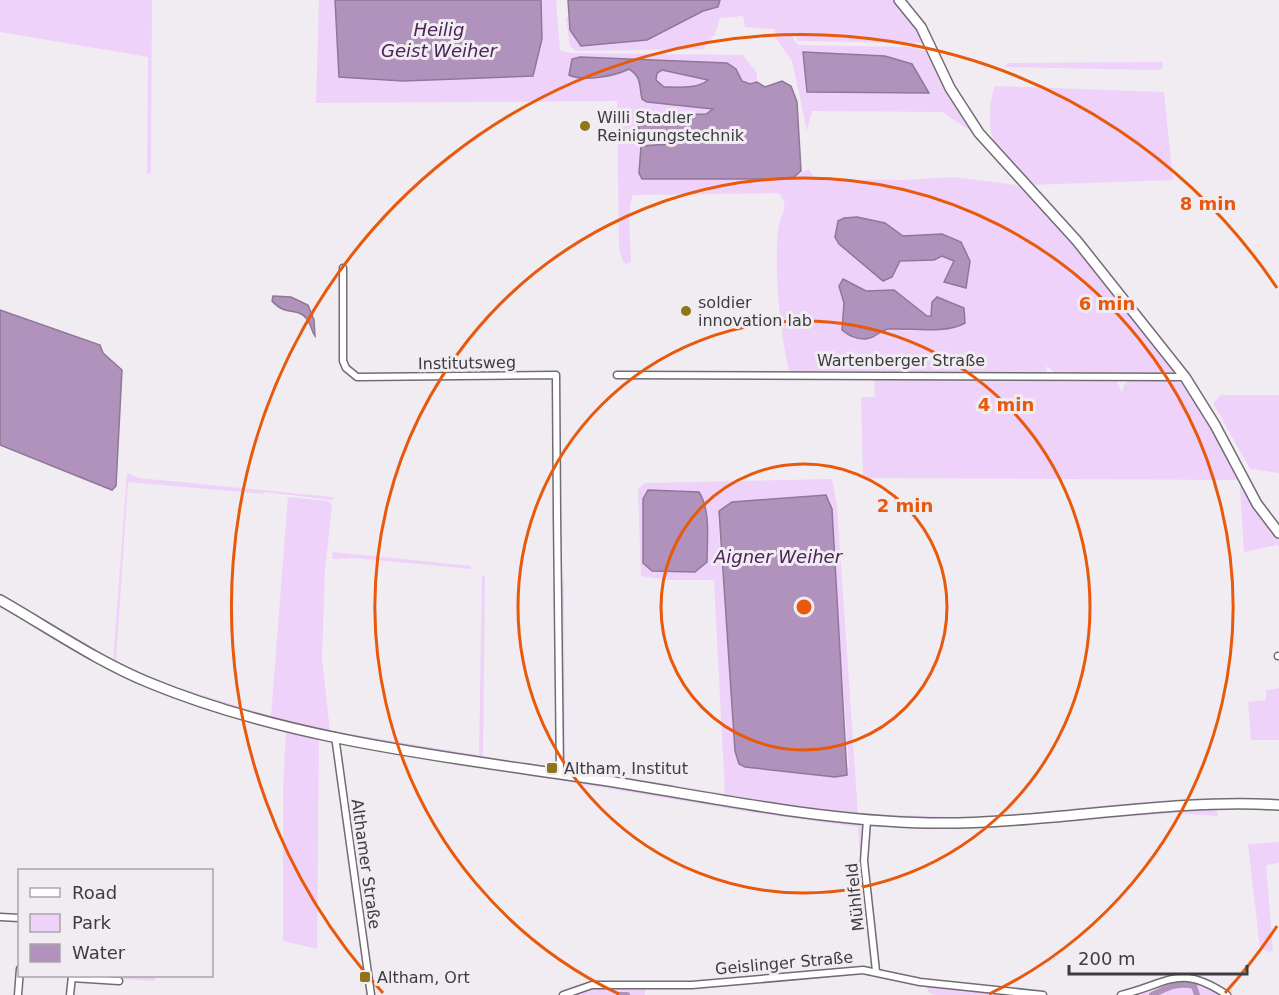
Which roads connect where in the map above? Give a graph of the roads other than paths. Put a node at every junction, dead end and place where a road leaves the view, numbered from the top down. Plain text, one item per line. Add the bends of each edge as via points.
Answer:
1 (899, 0) edge
2 (343, 268) dead end
3 (617, 375) dead end
4 (1185, 377) junction
5 (1279, 532) edge
6 (0, 600) edge
7 (335, 736) junction
8 (560, 774) junction
9 (1279, 805) edge
10 (867, 820) junction
11 (0, 917) edge
12 (18, 918) edge
13 (876, 971) junction
14 (19, 977) edge
15 (72, 977) edge
16 (119, 981) dead end
17 (18, 995) edge
18 (70, 995) edge
19 (371, 995) edge
20 (563, 995) edge
21 (1043, 995) edge
22 (1121, 995) edge
23 (1227, 995) edge

1 - 4 main road via 921,27 950,88 979,134 1077,241
2 - 8 street, Institutsweg via 343,361 357,377 556,375
3 - 4 street, Wartenberger Straße
4 - 5 main road via 1257,504
6 - 7 main road via 152,684 262,719
7 - 8 main road
7 - 19 street, Althamer Straße
8 - 10 main road
9 - 10 main road via 973,823
10 - 13 street, Mühlfeld via 864,861
11 - 12 street
13 - 20 street, Geislinger Straße via 848,970 692,985 592,985
13 - 21 street, Geislinger Straße via 920,982
14 - 17 street
15 - 16 street
15 - 18 street
22 - 23 street via 1176,977 1198,979

